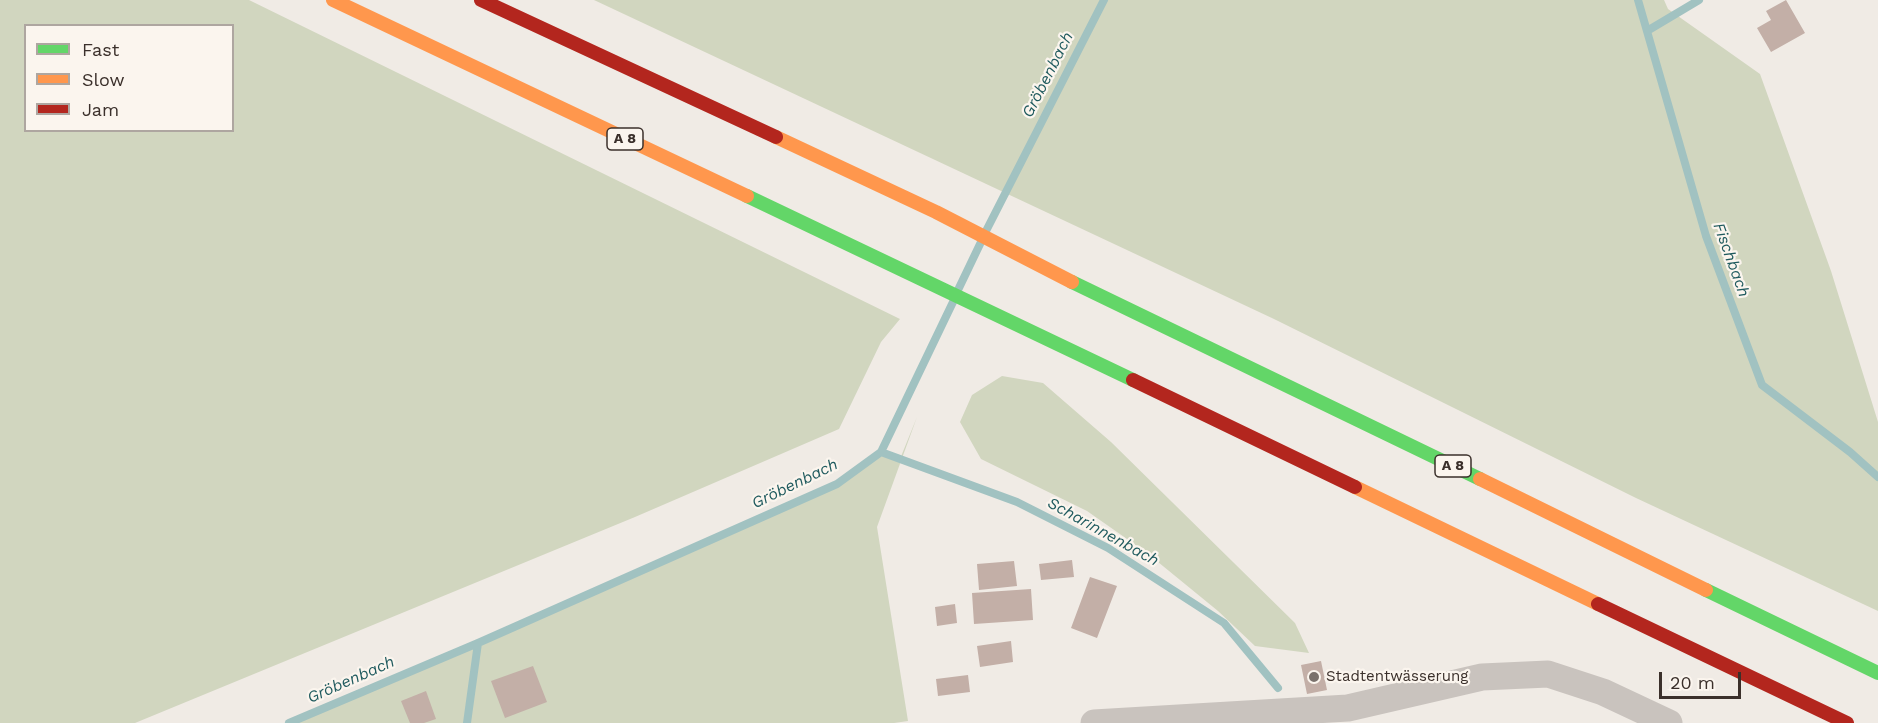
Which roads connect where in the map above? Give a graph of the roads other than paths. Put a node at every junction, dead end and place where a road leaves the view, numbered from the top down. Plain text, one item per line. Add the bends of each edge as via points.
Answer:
1 (333, 0) edge
2 (481, 0) edge
3 (1878, 673) edge
4 (1175, 721) edge
5 (1094, 723) edge
6 (1669, 723) edge
7 (1847, 723) edge

1 - 7 highway, A 8
2 - 3 highway, A 8 via 936,212
4 - 5 street
4 - 6 street via 1348,708 1482,677 1548,674 1603,692

